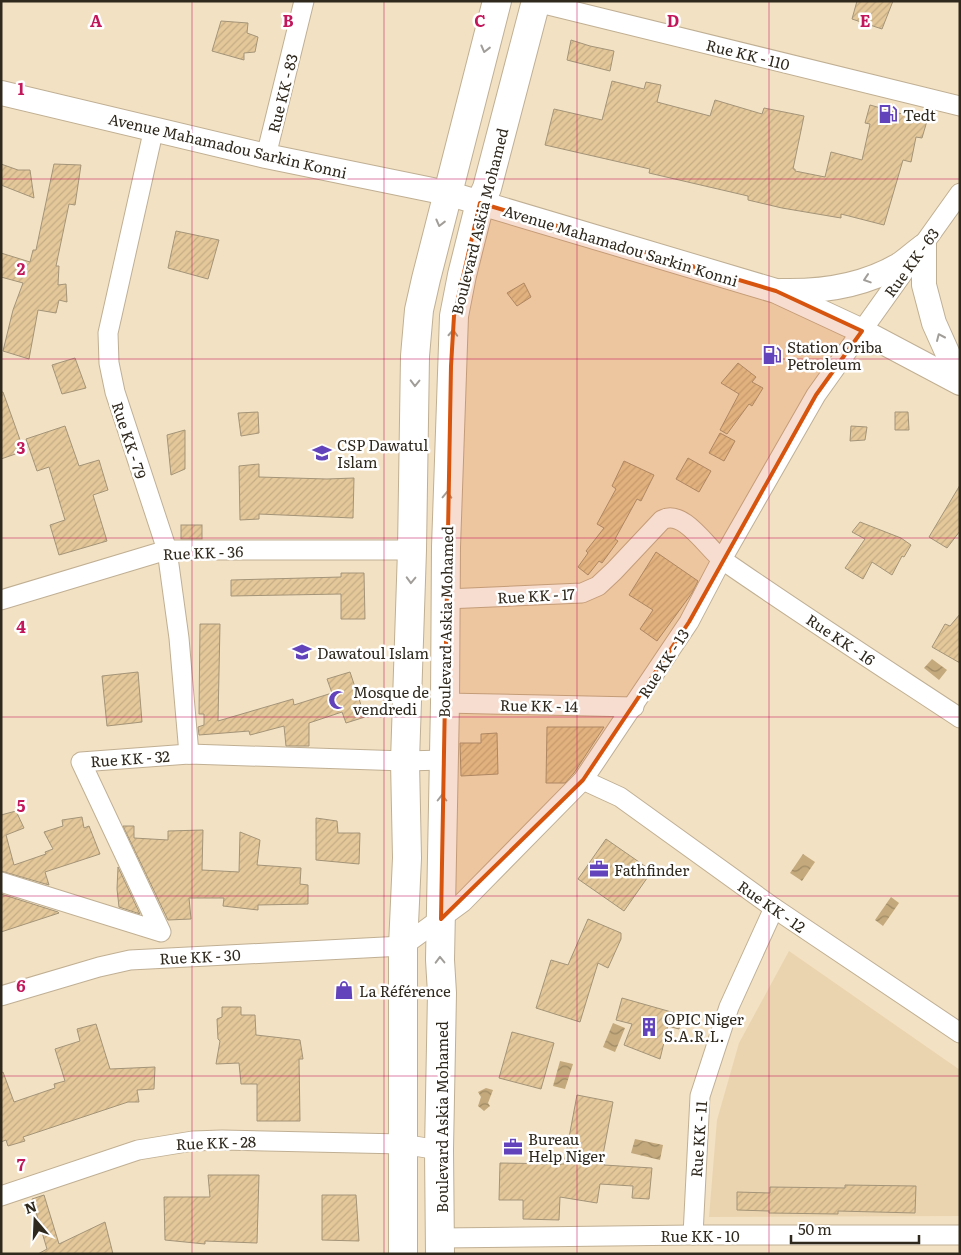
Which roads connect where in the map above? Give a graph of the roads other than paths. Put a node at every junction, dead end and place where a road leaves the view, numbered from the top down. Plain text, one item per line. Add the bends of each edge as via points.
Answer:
1 (304, 1) edge
2 (497, 1) edge
3 (536, 2) edge
4 (1, 92) edge
5 (960, 106) edge
6 (154, 128) junction
7 (266, 156) junction
8 (447, 193) junction
9 (960, 193) edge
10 (480, 203) junction
11 (924, 246) junction
12 (776, 291) junction
13 (862, 331) junction
14 (960, 382) edge
15 (685, 523) joint
16 (167, 550) junction
17 (412, 550) junction
18 (722, 559) junction
19 (446, 599) junction
20 (1, 600) edge
21 (445, 703) junction
22 (634, 707) junction
23 (960, 718) edge
24 (189, 754) junction
25 (444, 760) junction
26 (405, 761) junction
27 (583, 780) junction
28 (1, 882) edge
29 (774, 908) junction
30 (441, 919) junction
31 (403, 946) junction
32 (1, 996) edge
33 (960, 1033) edge
34 (402, 1144) junction
35 (439, 1150) junction
36 (1, 1196) edge
37 (692, 1235) junction
38 (960, 1235) edge
39 (440, 1246) edge
40 (403, 1254) edge

1 - 7 street, Rue KK - 83
2 -> 8 main road
3 - 5 street, Rue KK - 110
3 - 10 main road, Boulevard Askia Mohamed via 487,188
4 - 6 street, Avenue Mahamadou Sarkin Konni
6 - 7 street, Avenue Mahamadou Sarkin Konni
6 - 16 street, Rue KK - 79 via 108,333 109,363 115,392
7 - 8 street, Avenue Mahamadou Sarkin Konni
8 - 10 street, Avenue Mahamadou Sarkin Konni
8 -> 17 main road via 419,310 415,356
9 - 11 street, Rue KK - 63
10 - 12 street, Avenue Mahamadou Sarkin Konni
19 -> 10 main road, Boulevard Askia Mohamed via 454,316
11 -> 12 street via 900,264 840,288
11 - 13 street, Rue KK - 63
14 -> 11 street via 934,323 924,286
12 - 13 street, Avenue Mahamadou Sarkin Konni
13 - 14 street, Avenue Mahamadou Sarkin Konni
13 - 18 street, Rue KK - 13 via 816,395
15 - 18 street, Rue KK - 16
15 - 19 street, Rue KK - 17 via 671,517 662,520 609,576 598,586 582,593
16 - 17 street, Rue KK - 36
16 - 20 street, Rue KK - 36
16 - 24 street, Rue KK - 79
17 -> 26 main road
18 - 22 street, Rue KK - 13 via 690,622
18 - 23 street, Rue KK - 16
19 - 21 main road, Boulevard Askia Mohamed
21 - 22 street, Rue KK - 14
21 - 25 main road, Boulevard Askia Mohamed
22 - 27 street, Rue KK - 13
24 - 26 street, Rue KK - 32
24 - 28 street, Rue KK - 32 via 81,762 161,932
25 - 26 street, Rue KK - 32
30 -> 25 main road, Boulevard Askia Mohamed
26 - 31 main road
27 - 29 street, Rue KK - 12 via 620,797
27 - 30 street, Rue KK - 13 via 463,902
29 - 33 street, Rue KK - 12
29 - 37 street, Rue KK - 11 via 729,1007 700,1096
30 - 31 street, Rue KK - 13
35 -> 30 main road, Boulevard Askia Mohamed
31 - 32 street, Rue KK - 30 via 130,960
31 - 34 main road
34 - 35 street, Rue KK - 28
34 - 36 street, Rue KK - 28 via 222,1140 168,1144 138,1150
34 - 40 main road
35 - 39 main road, Boulevard Askia Mohamed
37 - 38 street, Rue KK - 10
37 - 39 street, Rue KK - 10

